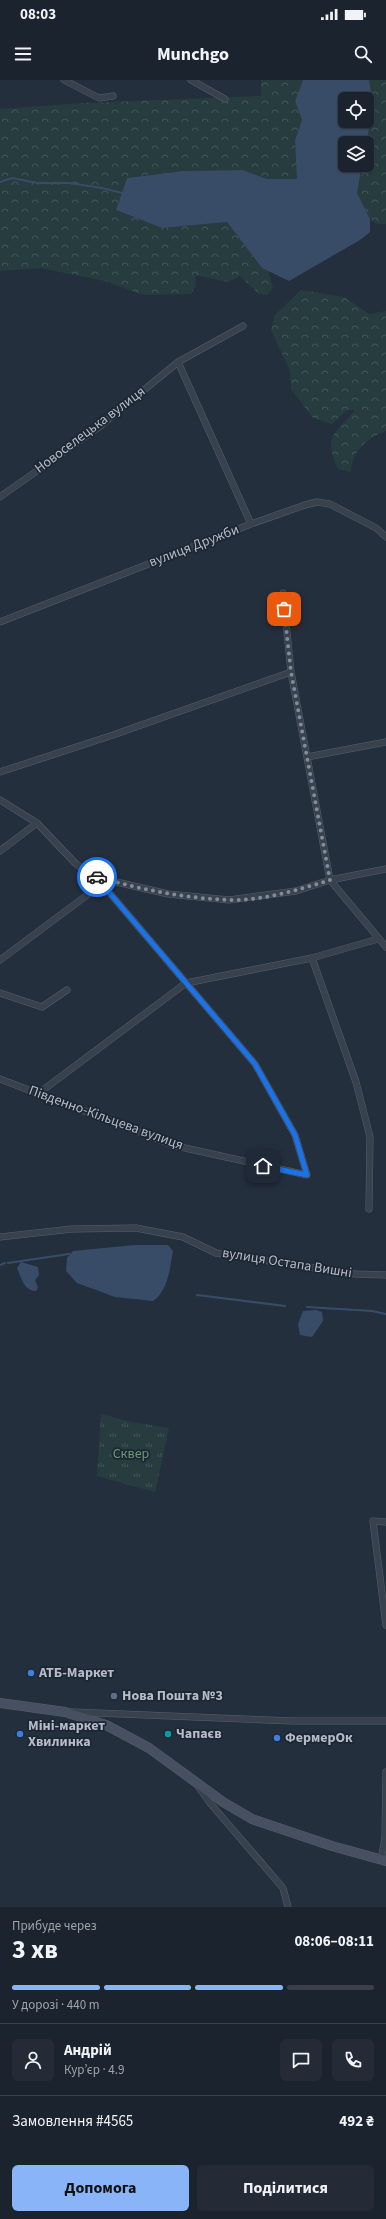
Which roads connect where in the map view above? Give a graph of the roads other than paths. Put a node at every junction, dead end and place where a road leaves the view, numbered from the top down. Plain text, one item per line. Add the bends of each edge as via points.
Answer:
1 (64, 80) edge
2 (191, 80) edge
3 (113, 96) dead end
4 (224, 99) dead end
5 (243, 326) dead end
6 (178, 362) junction
7 (0, 497) edge
8 (251, 524) junction
9 (386, 537) edge
10 (283, 594) dead end
11 (0, 622) edge
12 (291, 672) junction
13 (386, 742) edge
14 (307, 757) junction
15 (0, 772) edge
16 (0, 800) edge
17 (37, 823) junction
18 (0, 851) edge
19 (386, 869) edge
20 (91, 876) junction
21 (330, 880) junction
22 (102, 884) junction
23 (378, 939) junction
24 (386, 947) edge
25 (312, 958) junction
26 (0, 960) edge
27 (186, 983) junction
28 (67, 990) dead end
29 (0, 992) edge
30 (0, 1079) edge
31 (39, 1093) junction
32 (368, 1209) dead end
33 (0, 1237) edge
34 (386, 1275) edge
35 (386, 1522) edge
36 (386, 1625) edge
37 (0, 1703) edge
38 (65, 1712) junction
39 (386, 1721) edge
40 (386, 1772) edge
41 (193, 1778) junction
42 (384, 1860) edge
43 (288, 1907) edge

1 - 3 street via 99,98
2 - 4 street
5 - 6 street, Новоселецька вулиця
6 - 7 street, Новоселецька вулиця via 98,427
6 - 8 street
8 - 9 street, вулиця Дружби via 317,502 330,504 376,528
8 - 11 street, вулиця Дружби
10 - 12 street
12 - 14 street
12 - 15 street
13 - 14 street
14 - 21 street via 313,802
16 - 17 street
17 - 18 street
17 - 20 street
19 - 21 street
20 - 21 street via 168,894 229,900 296,891
20 - 22 street
21 - 23 street
22 - 26 street
22 - 27 street
23 - 24 street
23 - 25 street
25 - 27 street
25 - 32 street via 356,1082 370,1137
27 - 31 street
27 - 31 street, Південно-Кільцева вулиця via 255,1064 295,1135 307,1175 176,1146
28 - 29 street via 42,1007
30 - 31 street, Південно-Кільцева вулиця
33 - 34 street, вулиця Остапа Вишні via 72,1229 136,1228 183,1237 216,1252 355,1274
35 - 36 street via 373,1521
37 - 38 main road
38 - 39 street via 293,1721
38 - 41 main road via 106,1725 149,1748
40 - 42 street
41 - 42 main road via 223,1802 252,1819 332,1846
41 - 43 street via 210,1803 279,1882 287,1897

